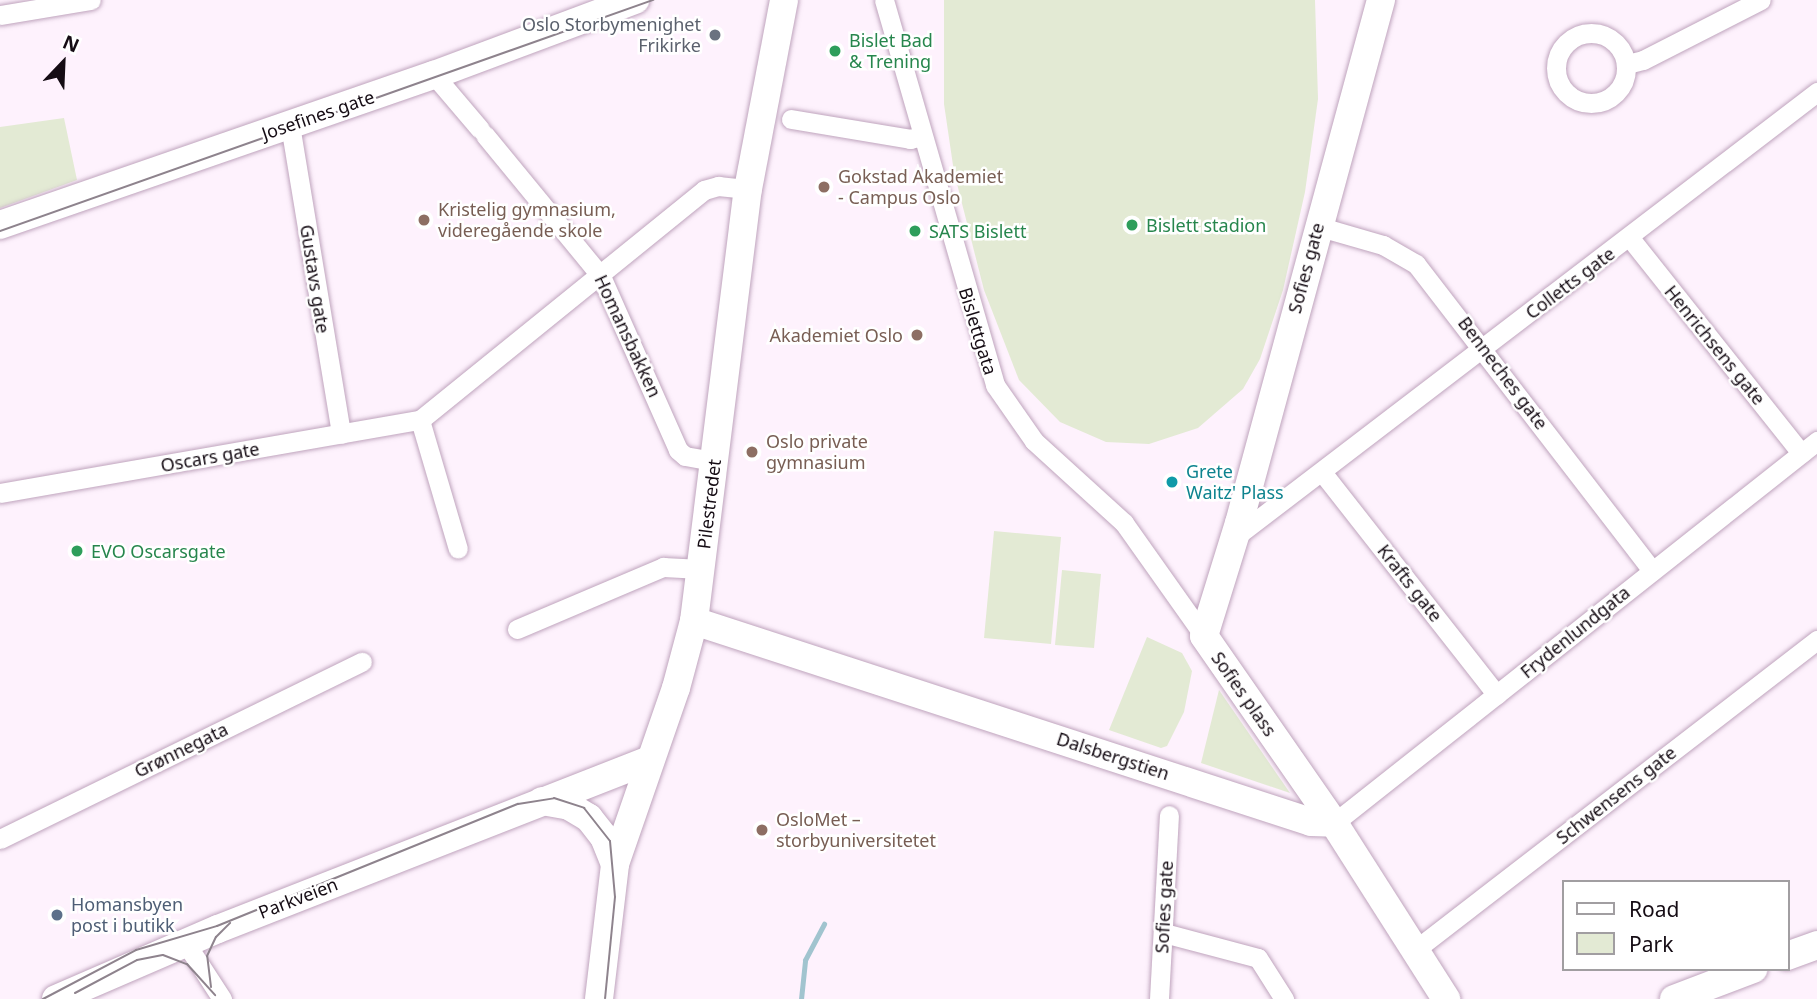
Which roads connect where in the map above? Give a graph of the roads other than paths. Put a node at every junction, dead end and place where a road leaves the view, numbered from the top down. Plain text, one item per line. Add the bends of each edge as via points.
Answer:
1 (91, 0) edge
2 (635, 0) edge
3 (784, 0) edge
4 (884, 0) edge
5 (1381, 0) edge
6 (1761, 0) edge
7 (7, 14) edge
8 (1627, 64) dead end
9 (434, 75) junction
10 (1817, 92) edge
11 (791, 119) dead end
12 (290, 125) junction
13 (922, 136) junction
14 (748, 189) junction
15 (0, 225) edge
16 (1317, 226) junction
17 (1630, 237) junction
18 (601, 276) junction
19 (1485, 348) junction
20 (420, 420) junction
21 (341, 434) junction
22 (1817, 441) edge
23 (1801, 453) junction
24 (714, 461) junction
25 (1322, 472) junction
26 (0, 493) edge
27 (1235, 537) junction
28 (458, 549) dead end
29 (701, 569) junction
30 (1652, 571) junction
31 (694, 621) junction
32 (517, 629) dead end
33 (1204, 636) junction
34 (1817, 640) edge
35 (362, 662) dead end
36 (1497, 695) junction
37 (650, 760) junction
38 (542, 801) junction
39 (1169, 815) dead end
40 (1334, 823) junction
41 (0, 839) edge
42 (615, 864) junction
43 (1164, 933) junction
44 (185, 942) junction
45 (1817, 945) edge
46 (1415, 950) junction
47 (1789, 955) edge
48 (1748, 971) edge
49 (596, 998) edge
50 (56, 999) edge
51 (222, 999) edge
52 (1159, 999) edge
53 (1284, 999) edge
54 (1446, 999) edge
55 (1674, 999) edge

1 - 7 street
2 - 9 street, Josefines gate
3 - 14 street, Pilestredet
4 - 13 street, Bislettgata
5 - 16 street, Sofies gate
6 - 8 street via 1643,61
9 - 12 street, Josefines gate
9 - 18 street, Homansbakken
10 - 17 street, Colletts gate
11 - 13 street via 910,139
12 - 15 street, Josefines gate
12 - 21 street, Gustavs gate
13 - 33 street, Bislettgata via 987,366 1004,404 1034,441 1124,523
14 - 18 street, Oscars gate via 718,186 704,190
14 - 24 street, Pilestredet
16 - 19 street, Benneches gate via 1382,245 1409,259
16 - 27 street, Sofies gate
17 - 19 street, Colletts gate
17 - 23 street, Henrichsens gate
18 - 20 street, Oscars gate
18 - 24 street, Homansbakken via 678,450 685,456
19 - 25 street, Colletts gate
19 - 30 street, Benneches gate
20 - 21 street, Oscars gate
20 - 28 street
21 - 26 street, Oscars gate
22 - 23 street, Frydenlundgata
23 - 30 street, Frydenlundgata
24 - 29 street, Pilestredet
25 - 27 street
25 - 36 street, Krafts gate
27 - 33 street, Sofies plass
29 - 31 street, Pilestredet
29 - 32 street via 663,567
30 - 36 street, Frydenlundgata
31 - 37 street, Pilestredet
31 - 40 street, Dalsbergstien via 1311,822
33 - 40 street, Sofies plass
34 - 46 street, Schwensens gate
35 - 41 street, Grønnegata
36 - 40 street, Frydenlundgata
37 - 38 street, Parkveien
37 - 42 street, Pilestredet
38 - 42 street via 569,806 589,818 604,837
38 - 44 street, Parkveien
39 - 43 street, Sofies gate
40 - 46 street
42 - 49 street, Pilestredet
43 - 52 street, Sofies gate
43 - 53 street via 1258,958
44 - 50 street, Parkveien
44 - 51 street
45 - 47 street
46 - 54 street
48 - 55 street

